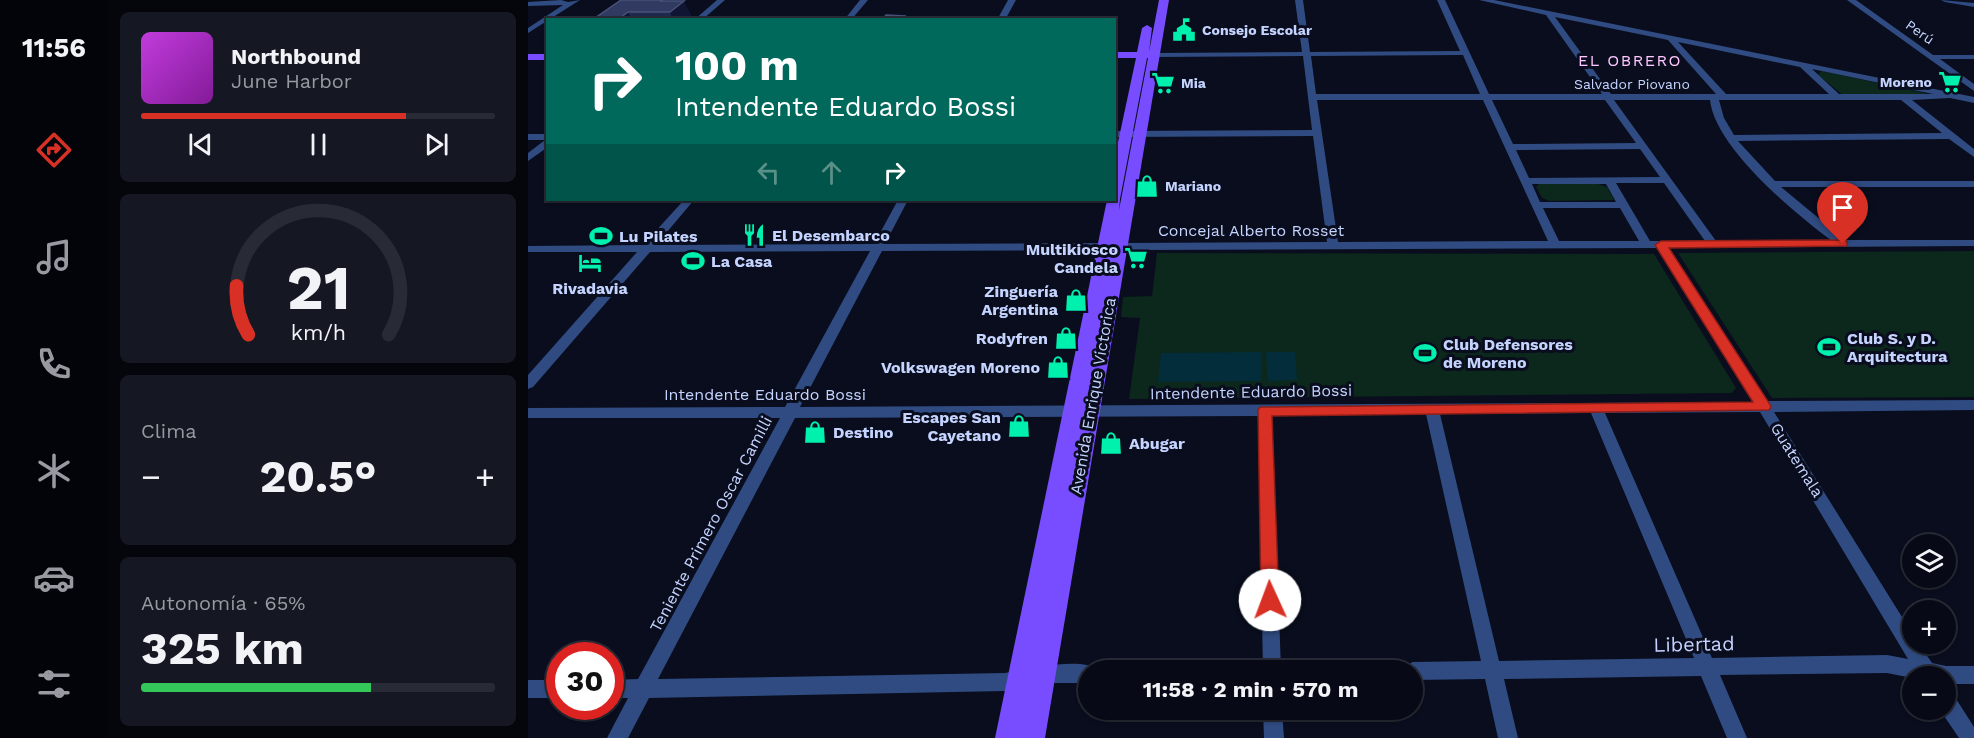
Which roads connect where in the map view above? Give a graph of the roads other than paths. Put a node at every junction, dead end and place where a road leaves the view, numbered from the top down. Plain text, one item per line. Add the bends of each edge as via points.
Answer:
1 (576, 0) edge
2 (721, 0) edge
3 (864, 0) edge
4 (1012, 0) edge
5 (1153, 0) edge
6 (1164, 0) edge
7 (1299, 0) edge
8 (1441, 0) edge
9 (1483, 0) edge
10 (1851, 0) edge
11 (1946, 0) edge
12 (567, 2) edge
13 (528, 4) edge
14 (1974, 5) edge
15 (1548, 14) junction
16 (699, 18) edge
17 (849, 18) edge
18 (1002, 18) edge
19 (528, 31) edge
20 (1671, 39) junction
21 (1466, 53) junction
22 (1306, 54) junction
23 (1116, 55) edge
24 (1142, 55) junction
25 (1155, 55) junction
26 (528, 57) edge
27 (546, 57) edge
28 (1932, 57) junction
29 (1974, 57) edge
30 (1802, 66) junction
31 (1974, 88) edge
32 (1951, 95) junction
33 (1313, 97) junction
34 (1486, 97) junction
35 (1903, 97) junction
36 (1611, 98) junction
37 (1720, 98) junction
38 (1838, 98) junction
39 (1974, 100) edge
40 (1318, 133) junction
41 (1128, 134) edge
42 (1953, 136) junction
43 (528, 137) edge
44 (546, 137) edge
45 (1730, 138) junction
46 (546, 144) edge
47 (1644, 146) junction
48 (1510, 147) junction
49 (1974, 154) edge
50 (528, 158) edge
51 (1609, 180) junction
52 (1668, 180) junction
53 (1525, 181) junction
54 (1773, 184) junction
55 (1974, 184) edge
56 (1116, 190) edge
57 (688, 201) edge
58 (902, 201) edge
59 (1114, 201) edge
60 (1536, 205) junction
61 (1624, 205) junction
62 (1974, 243) edge
63 (1713, 244) junction
64 (1843, 244) junction
65 (1555, 245) junction
66 (1654, 245) junction
67 (1333, 246) junction
68 (1112, 247) junction
69 (878, 248) junction
70 (528, 249) edge
71 (646, 249) junction
72 (528, 384) edge
73 (1974, 405) edge
74 (1764, 407) junction
75 (1596, 408) junction
76 (1432, 409) junction
77 (1265, 410) junction
78 (790, 411) junction
79 (1082, 412) junction
80 (528, 413) edge
81 (1272, 660) edge
82 (1923, 666) edge
83 (1708, 667) junction
84 (1902, 668) edge
85 (1493, 670) junction
86 (1423, 671) edge
87 (1078, 675) edge
88 (1956, 675) edge
89 (1974, 675) edge
90 (1031, 677) junction
91 (546, 689) edge
92 (624, 689) edge
93 (644, 689) junction
94 (528, 690) edge
95 (1956, 716) edge
96 (1273, 720) edge
97 (617, 738) edge
98 (1008, 738) edge
99 (1032, 738) edge
100 (1274, 738) edge
101 (1508, 738) edge
102 (1737, 738) edge
103 (1970, 738) edge

1 - 12 street
2 - 16 street
3 - 17 street
4 - 18 street
5 - 24 main road, Avenida Enrique Victorica
6 - 25 main road, Avenida Enrique Victorica
7 - 22 street
8 - 21 street
9 - 15 street
10 - 28 street, Perú
11 - 14 street
12 - 13 street
12 - 19 street
15 - 20 street
15 - 36 street
20 - 30 street
20 - 37 street
21 - 22 street
21 - 34 street
22 - 25 street
22 - 33 street
23 - 24 main road
24 - 25 main road
24 - 41 main road, Avenida Enrique Victorica
25 - 41 main road, Avenida Enrique Victorica
26 - 27 main road
28 - 29 street
28 - 31 street, Perú
30 - 32 street
30 - 38 street
32 - 35 street, Salvador Piovano
32 - 39 street
33 - 34 street, Salvador Piovano
33 - 40 street
34 - 36 street, Salvador Piovano
34 - 48 street
35 - 38 street, Salvador Piovano
35 - 42 street
36 - 37 street, Salvador Piovano
36 - 47 street
37 - 38 street, Salvador Piovano
37 - 45 street via 1714,101 1717,115
40 - 41 street
40 - 67 street
41 - 56 main road, Avenida Enrique Victorica
41 - 68 main road, Avenida Enrique Victorica
42 - 45 street
42 - 49 street
43 - 44 street
45 - 54 street
46 - 50 street
47 - 48 street
47 - 52 street
48 - 53 street
51 - 52 street
51 - 53 street
51 - 61 street, Guatemala
52 - 63 street
53 - 60 street
54 - 55 street
54 - 64 street
57 - 71 street
58 - 69 street, Teniente Primero Oscar Camilli
59 - 68 main road, Avenida Enrique Victorica
60 - 61 street
60 - 65 street
61 - 66 street, Guatemala
62 - 64 street, Concejal Alberto Rosset
63 - 64 street, Concejal Alberto Rosset
63 - 66 street, Concejal Alberto Rosset
65 - 66 street, Concejal Alberto Rosset
65 - 67 street, Concejal Alberto Rosset
66 - 74 street, Guatemala
67 - 68 street, Concejal Alberto Rosset
68 - 69 street, Concejal Alberto Rosset
68 - 79 main road, Avenida Enrique Victorica
69 - 71 street, Concejal Alberto Rosset
69 - 78 street, Teniente Primero Oscar Camilli
70 - 71 street, Concejal Alberto Rosset
71 - 72 street
73 - 74 street, Intendente Eduardo Bossi
74 - 75 street, Intendente Eduardo Bossi
74 - 82 street, Guatemala
75 - 76 street, Intendente Eduardo Bossi
75 - 83 street
76 - 77 street, Intendente Eduardo Bossi
76 - 85 street
77 - 79 street, Intendente Eduardo Bossi
77 - 81 street
78 - 79 street, Intendente Eduardo Bossi
78 - 80 street, Intendente Eduardo Bossi
78 - 93 street, Teniente Primero Oscar Camilli
79 - 90 main road, Avenida Enrique Victorica
83 - 84 street, Libertad via 1887,664
83 - 85 street, Libertad
83 - 102 street
85 - 86 street, Libertad
85 - 101 street
87 - 90 street
88 - 89 street, Libertad
90 - 93 street via 1005,682
90 - 98 main road, Avenida Enrique Victorica
90 - 99 main road, Avenida Enrique Victorica
91 - 94 street
92 - 93 street
93 - 97 street, Teniente Primero Oscar Camilli
95 - 103 street
96 - 100 street

